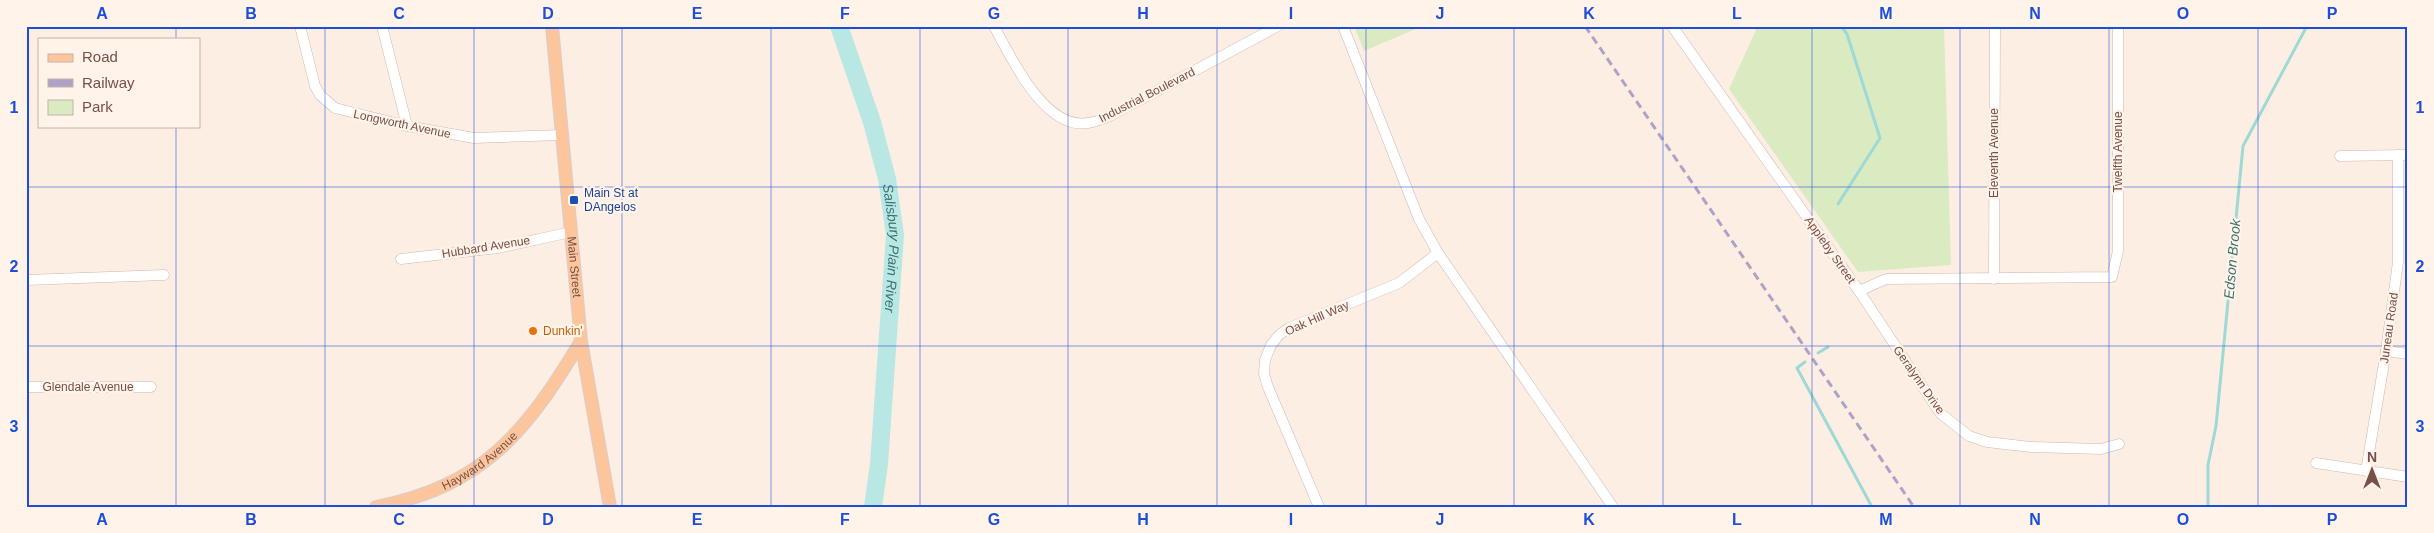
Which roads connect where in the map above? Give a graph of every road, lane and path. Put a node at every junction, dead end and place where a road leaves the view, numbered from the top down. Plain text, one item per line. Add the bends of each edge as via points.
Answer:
1 (300, 26) edge
2 (382, 26) edge
3 (552, 26) edge
4 (994, 26) edge
5 (1278, 26) edge
6 (1343, 26) edge
7 (1672, 26) edge
8 (1994, 26) edge
9 (2118, 26) edge
10 (407, 126) junction
11 (562, 135) junction
12 (2403, 155) edge
13 (2340, 156) dead end
14 (571, 232) junction
15 (1438, 252) junction
16 (401, 259) dead end
17 (164, 276) dead end
18 (2111, 278) joint
19 (1994, 279) junction
20 (26, 280) edge
21 (1859, 290) junction
22 (581, 341) junction
23 (2386, 351) junction
24 (2408, 354) edge
25 (586, 370) junction
26 (558, 380) junction
27 (26, 387) edge
28 (151, 387) dead end
29 (2119, 444) dead end
30 (2316, 463) dead end
31 (2366, 470) junction
32 (2408, 477) edge
33 (376, 507) edge
34 (610, 507) edge
35 (1319, 507) edge
36 (1613, 507) edge

1 - 10 street, Longworth Avenue via 320,96 346,112
2 - 10 street
3 - 11 main road, Main Street
4 - 5 street, Industrial Boulevard via 1025,83 1043,104 1066,120 1087,124 1110,116
6 - 15 street via 1419,219
7 - 21 street, Appleby Street
8 - 19 street, Eleventh Avenue
9 - 18 street, Twelfth Avenue via 2118,251
10 - 11 street, Longworth Avenue via 474,138
11 - 14 main road, Main Street
12 - 13 street
12 - 23 street, Juneau Road via 2398,262
14 - 16 street, Hubbard Avenue via 498,248
14 - 22 main road, Main Street
15 - 35 street, Oak Hill Way via 1399,283 1290,328 1271,344 1264,367 1268,387
15 - 36 street
17 - 20 street
18 - 19 street, Appleby Street
19 - 21 street, Appleby Street via 1886,279
21 - 29 street, Geralynn Drive via 1940,413 1970,436 1986,442 2031,448 2102,449
22 - 25 main road, Main Street
22 - 26 main road, Hayward Avenue
23 - 24 street
23 - 31 street, Juneau Road
25 - 26 main road via 568,372
25 - 34 main road, Main Street
26 - 33 main road, Hayward Avenue via 524,426 479,466 424,494
27 - 28 street, Glendale Avenue
30 - 31 street
31 - 32 street

